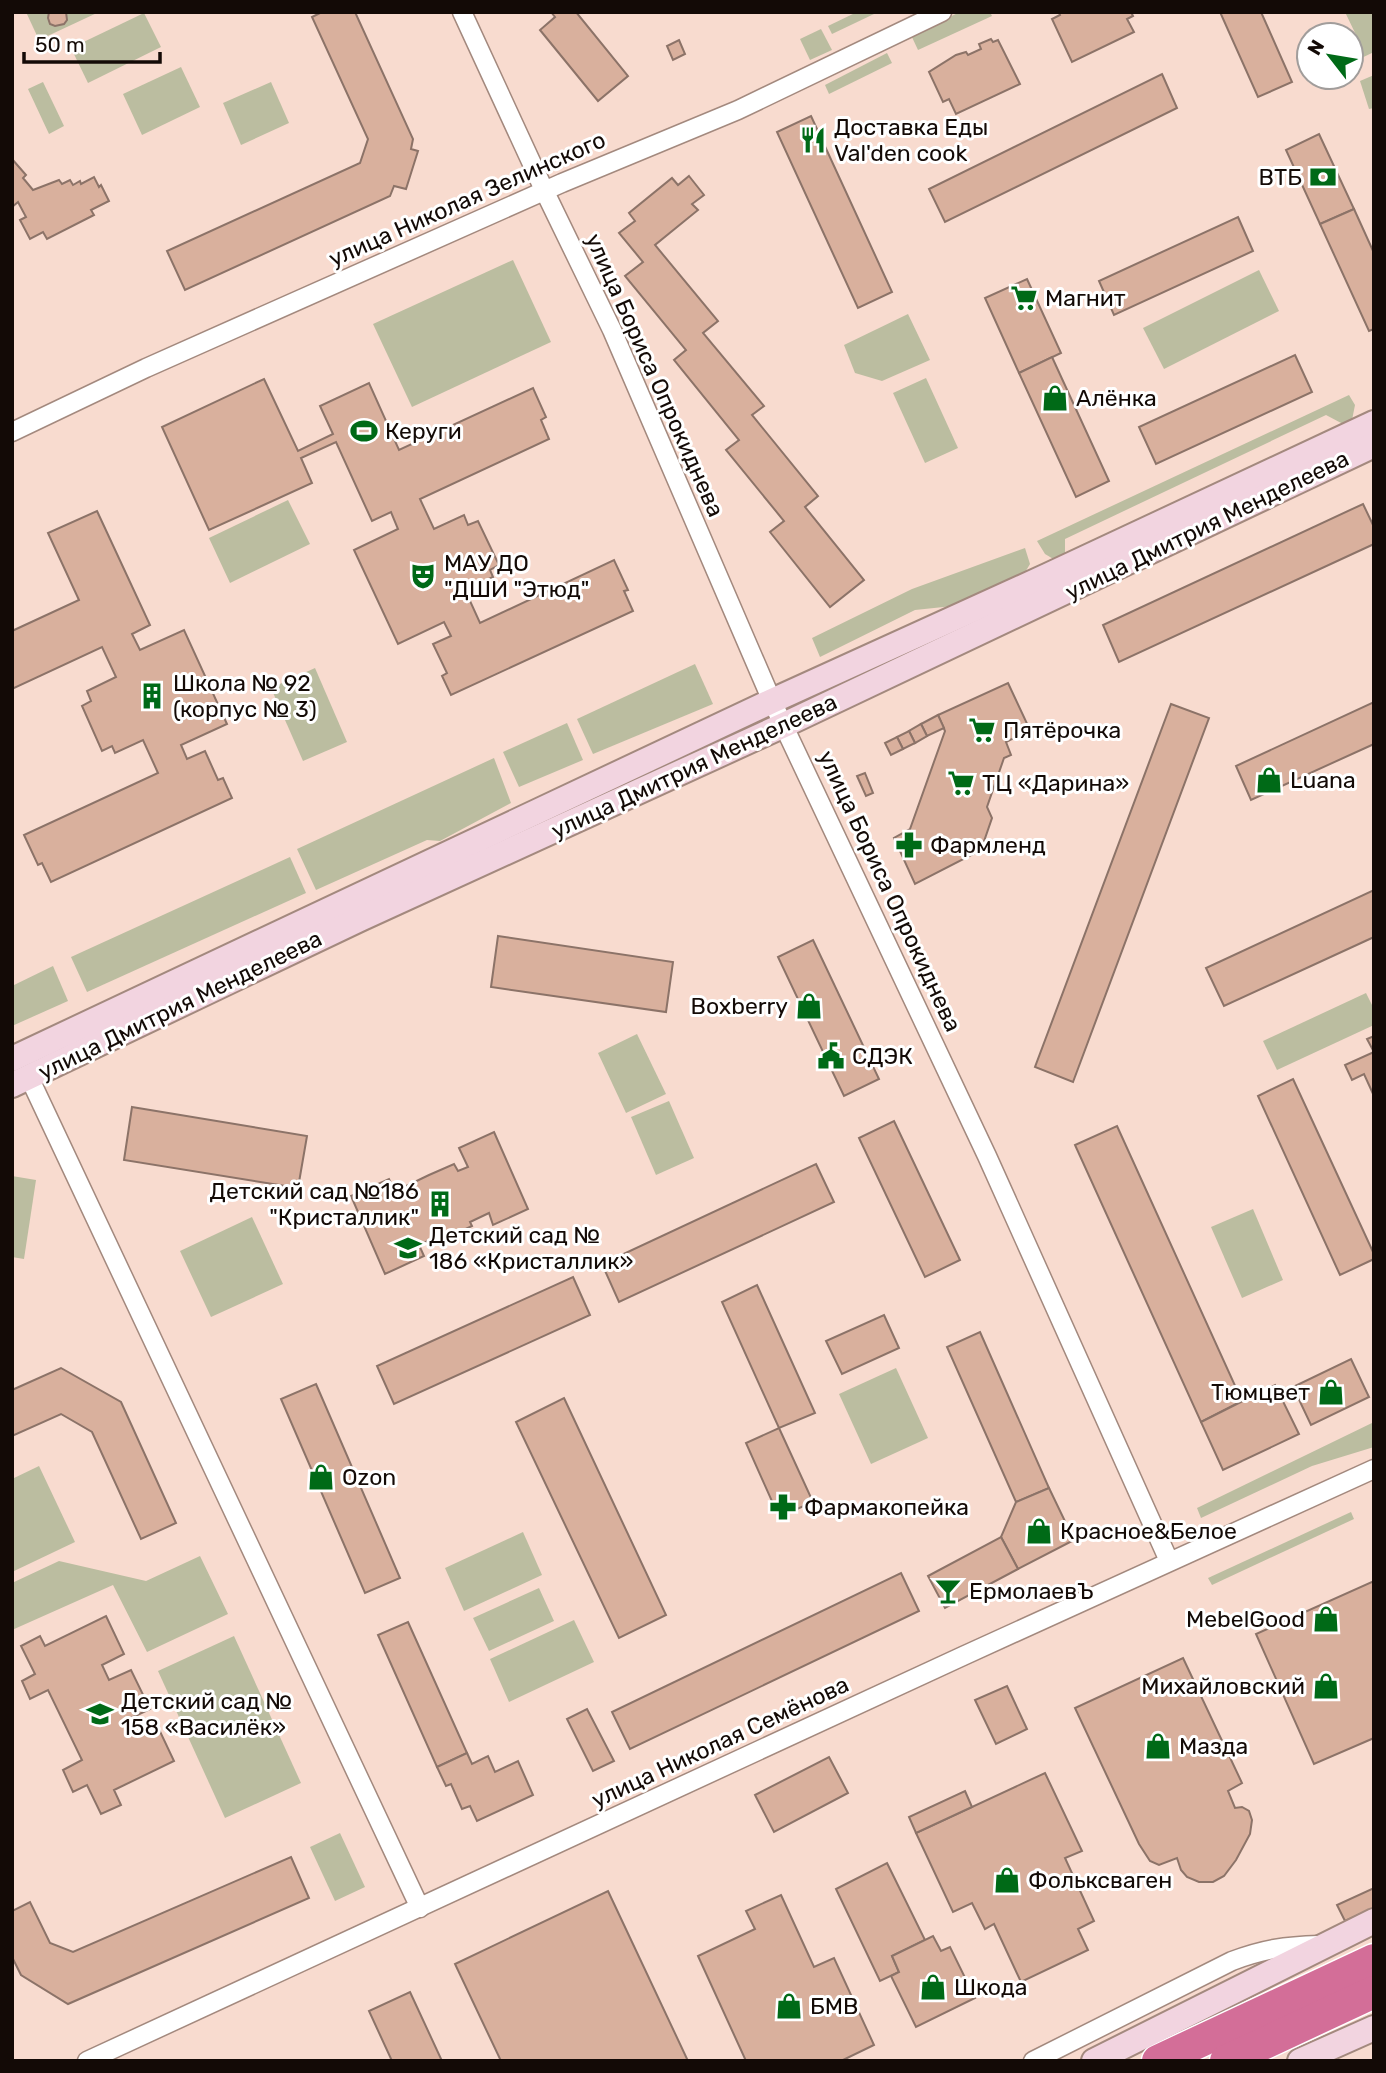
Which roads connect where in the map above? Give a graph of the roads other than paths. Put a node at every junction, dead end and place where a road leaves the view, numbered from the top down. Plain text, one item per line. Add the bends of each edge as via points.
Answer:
1 (462, 12) edge
2 (942, 12) edge
3 (545, 192) junction
4 (1374, 423) edge
5 (12, 432) edge
6 (1374, 444) edge
7 (772, 701) junction
8 (784, 725) junction
9 (12, 1059) edge
10 (21, 1081) edge
11 (1374, 1469) edge
12 (1170, 1561) junction
13 (420, 1908) junction
14 (1374, 1921) edge
15 (1322, 1945) junction
16 (1374, 1960) edge
17 (1374, 1992) edge
18 (1374, 2028) edge
19 (87, 2061) edge
20 (1033, 2061) edge
21 (1094, 2061) edge
22 (1158, 2061) edge
23 (1226, 2061) edge
24 (1300, 2061) edge

1 - 3 street, улица Бориса Опрокиднева
2 - 3 street, улица Николая Зелинского via 738,110
3 - 5 street, улица Николая Зелинского
3 - 7 street, улица Бориса Опрокиднева via 612,330
4 - 7 street, улица Дмитрия Менделеева
6 - 8 street, улица Дмитрия Менделеева
7 - 8 street, улица Бориса Опрокиднева
7 - 9 street, улица Дмитрия Менделеева
8 - 10 street, улица Дмитрия Менделеева
8 - 12 street, улица Бориса Опрокиднева via 987,1156
10 - 13 street
11 - 12 street, улица Николая Семёнова
12 - 13 street, улица Николая Семёнова
13 - 19 street, улица Николая Семёнова
14 - 15 street
15 - 20 street via 1284,1946 1232,1961
15 - 21 street
16 - 22 highway
17 - 23 highway
18 - 24 street

